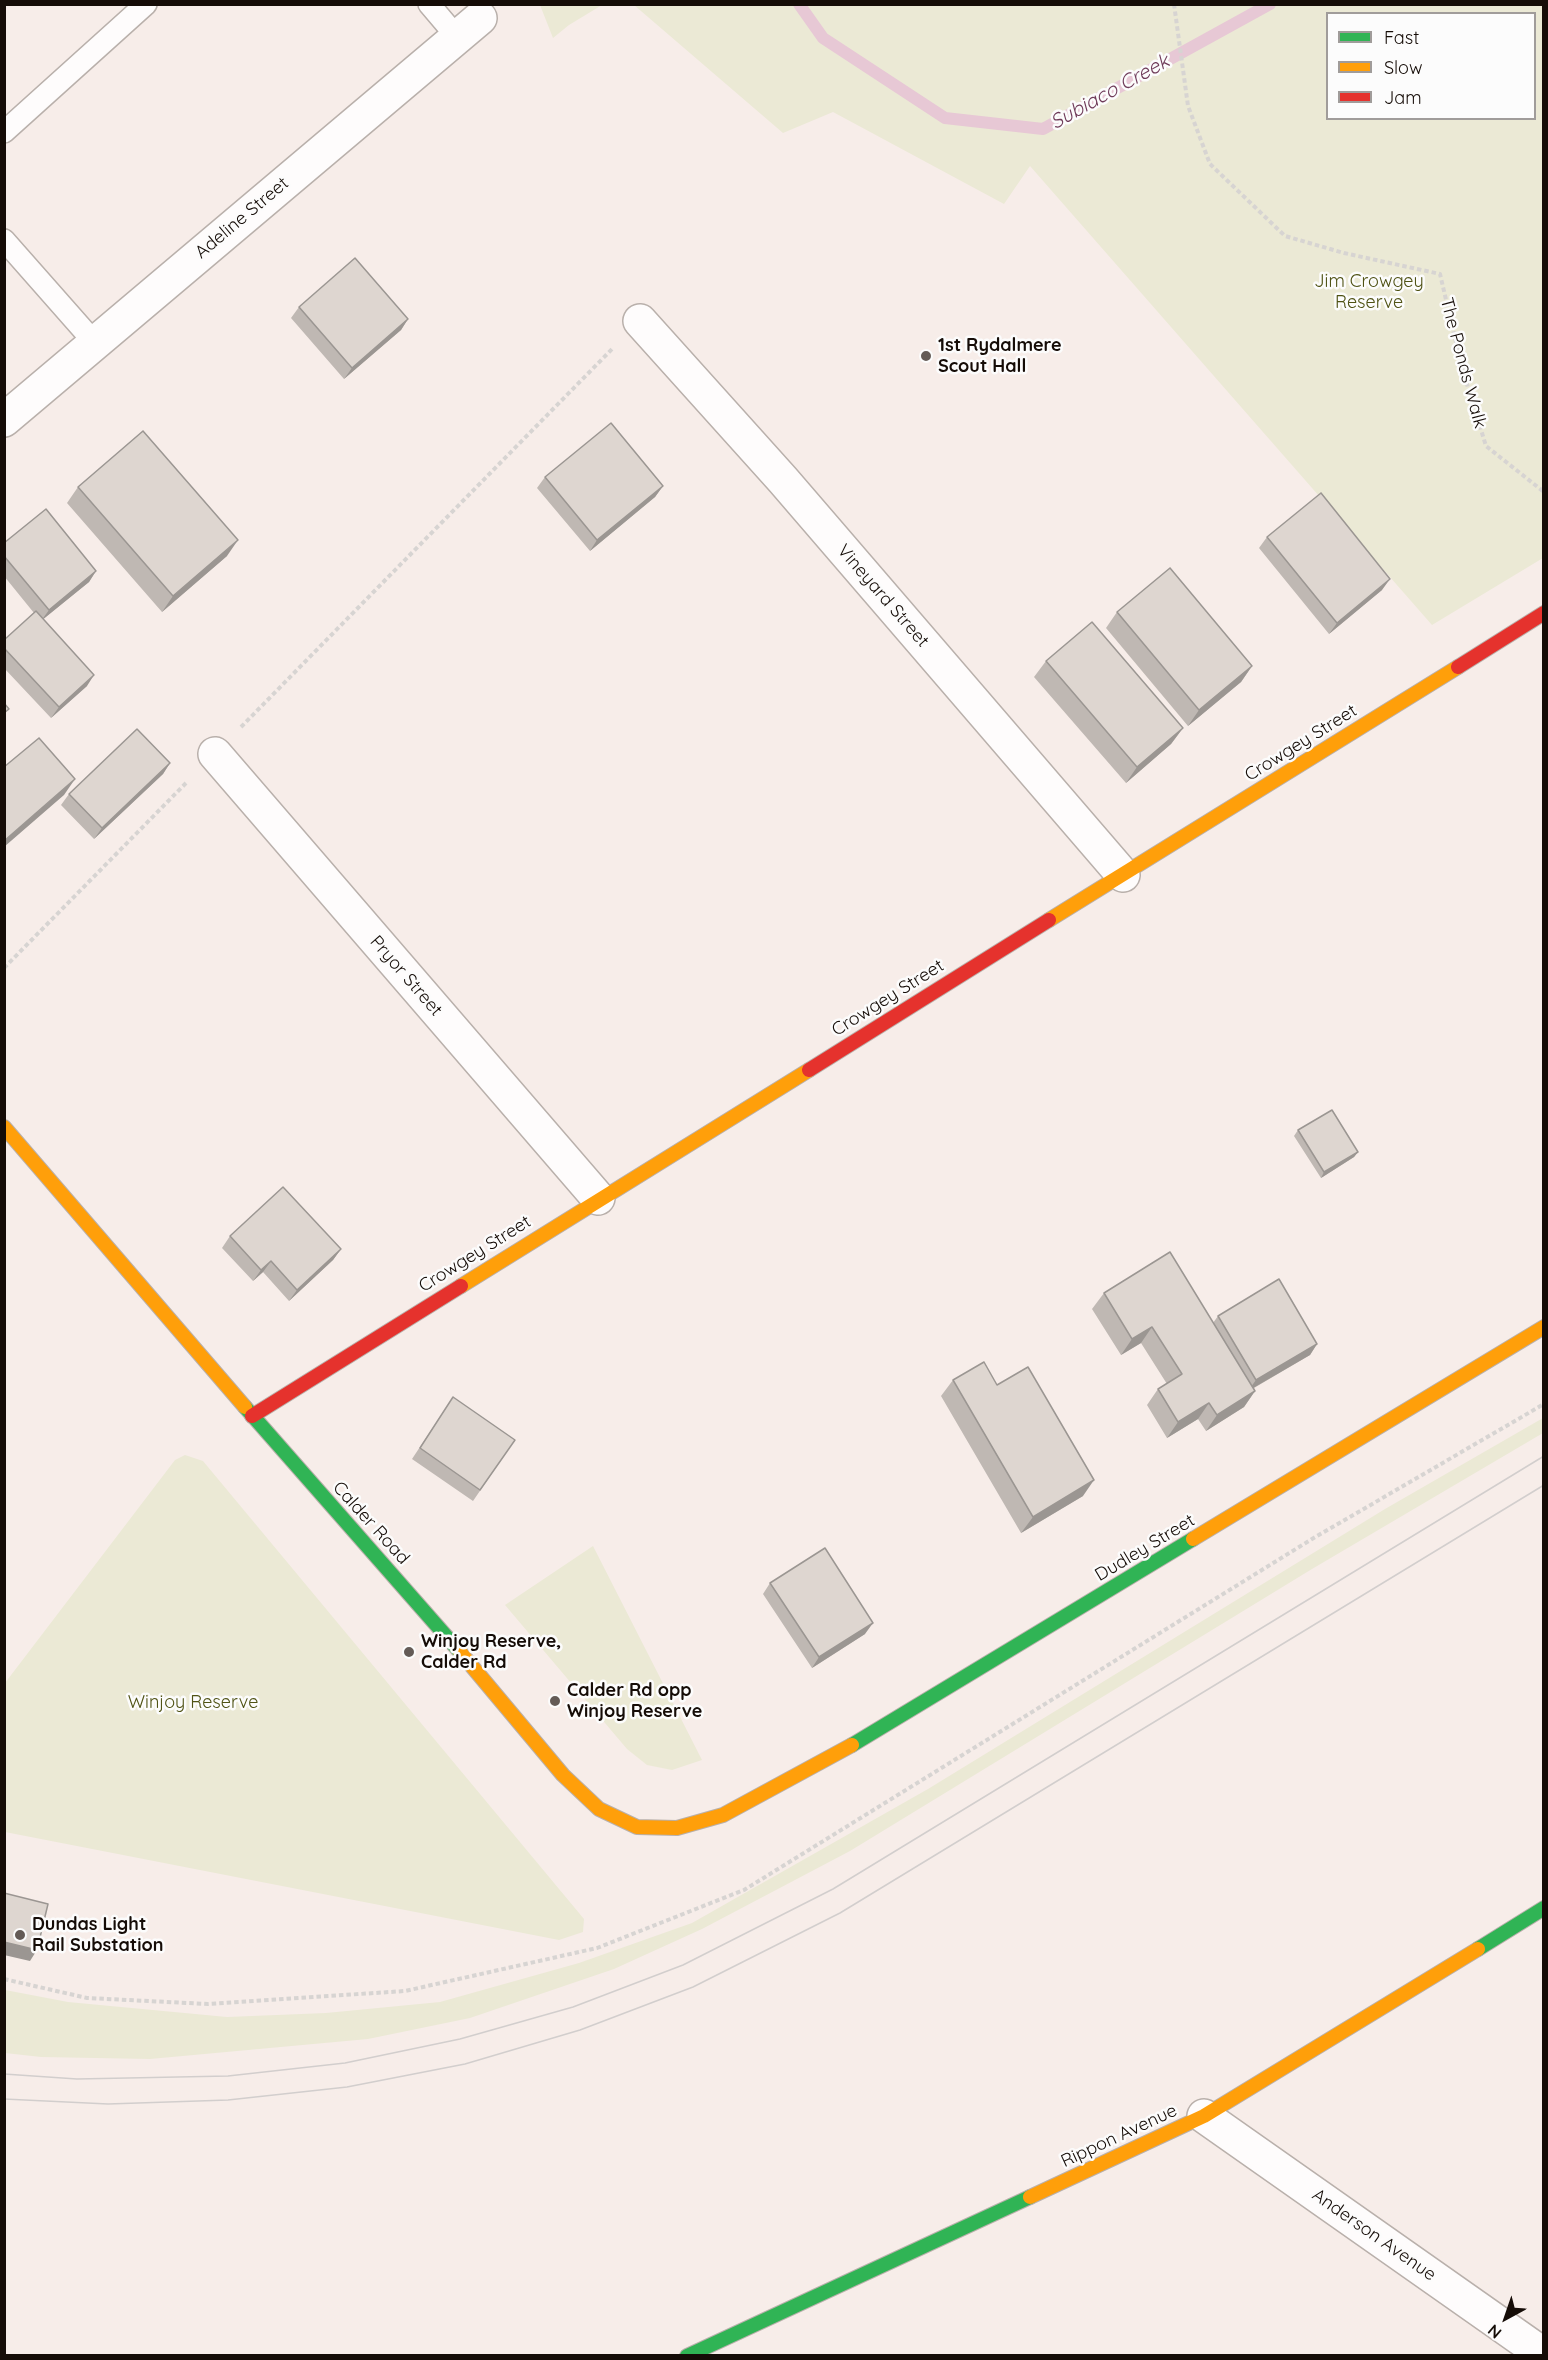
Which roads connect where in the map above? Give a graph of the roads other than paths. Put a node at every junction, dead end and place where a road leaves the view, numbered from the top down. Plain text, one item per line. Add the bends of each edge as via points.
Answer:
1 (146, 4) edge
2 (429, 4) edge
3 (469, 28) joint
4 (4, 132) edge
5 (4, 240) edge
6 (640, 321) road end
7 (94, 342) junction
8 (4, 420) edge
9 (1544, 613) edge
10 (214, 754) road end
11 (1123, 874) junction
12 (4, 1127) edge
13 (598, 1198) junction
14 (1544, 1327) edge
15 (252, 1416) junction
16 (762, 1796) joint
17 (1544, 1908) edge
18 (1203, 2116) junction
19 (687, 2355) edge
20 (1544, 2355) edge

1 - 4 lane
2 - 3 lane
3 - 7 street, Adeline Street
5 - 7 lane
6 - 11 street, Vineyard Street via 783,480
7 - 8 street, Adeline Street
9 - 11 street, Crowgey Street
10 - 13 street, Pryor Street
11 - 13 street, Crowgey Street
12 - 15 street, Calder Road
13 - 15 street, Crowgey Street
14 - 16 street, Dudley Street via 884,1728
15 - 16 street, Calder Road via 420,1605 563,1775 599,1809 636,1827 677,1828 723,1815
17 - 18 street, Rippon Avenue
18 - 19 street, Rippon Avenue
18 - 20 street, Anderson Avenue

